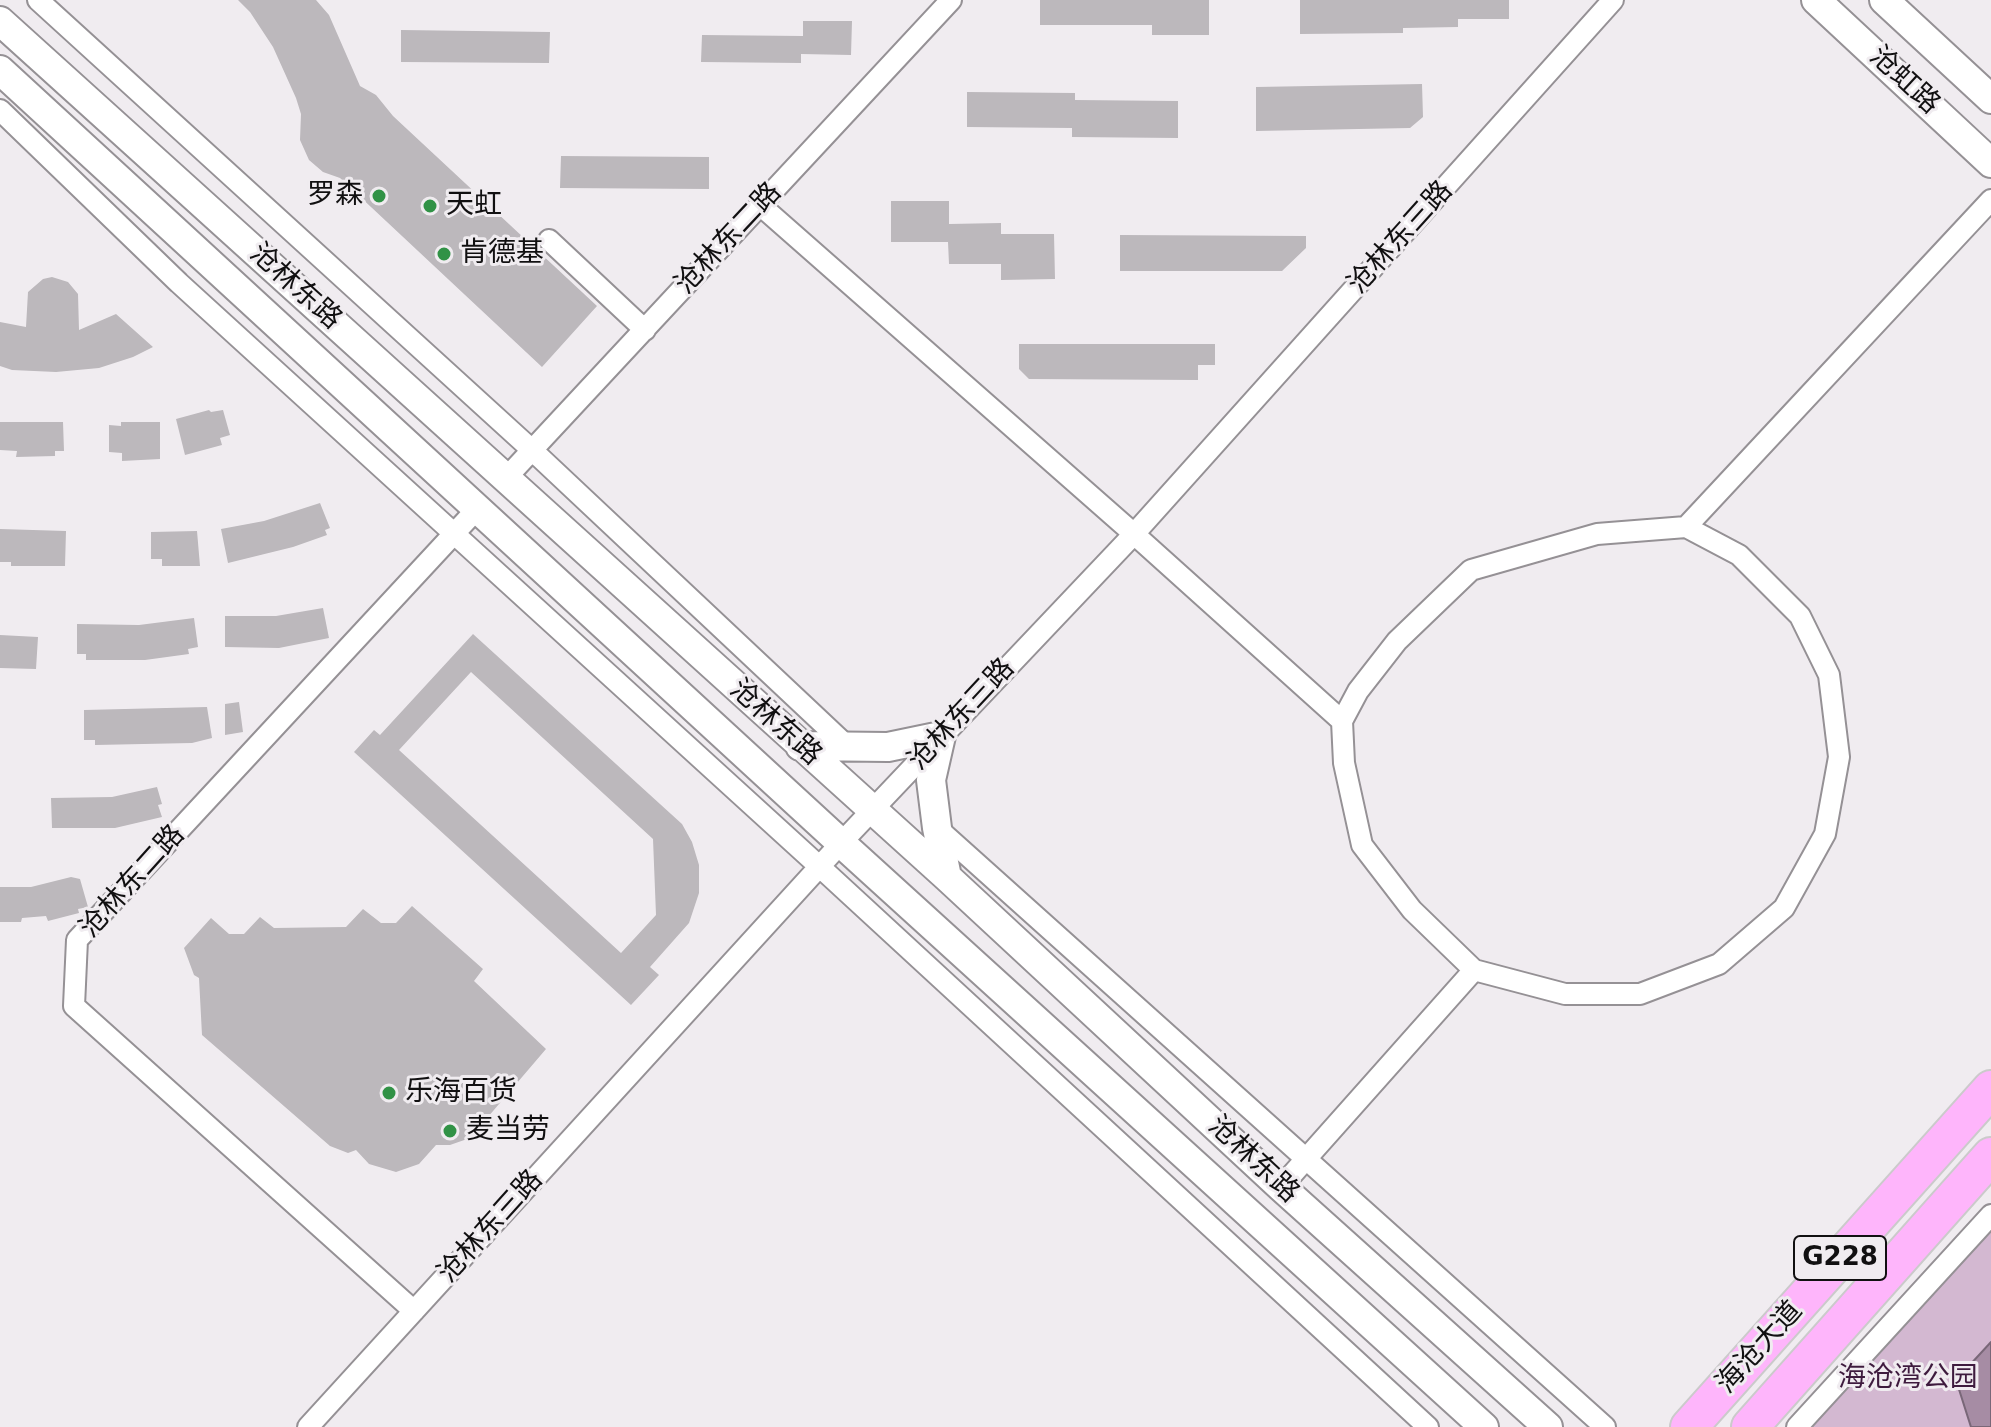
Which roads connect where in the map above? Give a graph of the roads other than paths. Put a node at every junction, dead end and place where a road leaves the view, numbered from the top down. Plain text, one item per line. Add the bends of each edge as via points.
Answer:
1 (38, 0) edge
2 (951, 0) edge
3 (1613, 0) edge
4 (1816, 0) edge
5 (1884, 0) edge
6 (0, 21) edge
7 (0, 70) edge
8 (1991, 99) edge
9 (0, 110) edge
10 (1991, 163) edge
11 (1991, 200) edge
12 (760, 205) junction
13 (549, 240) dead end
14 (645, 330) junction
15 (532, 450) junction
16 (507, 477) junction
17 (476, 510) junction
18 (1686, 527) junction
19 (1134, 534) junction
20 (453, 535) junction
21 (1342, 721) junction
22 (941, 736) junction
23 (800, 746) junction
24 (848, 747) junction
25 (871, 812) junction
26 (937, 828) junction
27 (841, 843) junction
28 (820, 867) junction
29 (947, 877) junction
30 (1474, 970) junction
31 (1991, 1089) edge
32 (1991, 1156) edge
33 (1306, 1159) junction
34 (1281, 1187) junction
35 (1991, 1215) edge
36 (414, 1311) junction
37 (1692, 1424) edge
38 (308, 1427) edge
39 (1428, 1427) edge
40 (1484, 1427) edge
41 (1548, 1427) edge
42 (1605, 1427) edge
43 (1750, 1427) edge
44 (1797, 1427) edge

1 - 15 street
2 - 12 street, 沧林东二路
3 - 19 street, 沧林东三路
4 - 10 street, 沧虹路
5 - 8 street, 沧虹路
6 - 16 street, 沧林东路
7 - 17 street, 沧林东路
9 - 20 street
11 - 18 street
12 - 14 street, 沧林东二路
12 - 19 street
13 - 14 street
14 - 15 street, 沧林东二路
15 - 16 street, 沧林东二路
15 - 24 street
16 - 23 street, 沧林东路
17 - 20 street, 沧林东二路
17 - 27 street, 沧林东路
18 - 21 street via 1597,534 1471,570 1397,641
18 - 30 street via 1739,555 1800,616 1829,675 1839,757 1825,834 1784,908 1719,964 1640,994 1565,994
19 - 21 street
19 - 22 street, 沧林东三路
20 - 28 street
20 - 36 street, 沧林东二路 via 77,940 74,1006
21 - 30 street via 1344,763 1362,845 1412,910
22 - 24 street via 888,747
22 - 25 street, 沧林东三路
22 - 26 street via 931,780
23 - 24 street
23 - 25 street, 沧林东路
25 - 27 street, 沧林东三路
25 - 29 street, 沧林东路
26 - 29 street
26 - 33 street
27 - 28 street, 沧林东三路
27 - 40 street, 沧林东路
28 - 36 street, 沧林东三路
28 - 39 street
29 - 34 street, 沧林东路
30 - 33 street
31 - 37 highway, 海沧大道 / G228
32 - 43 highway, 海沧大道 / G228
33 - 34 street
33 - 42 street
34 - 41 street, 沧林东路
35 - 44 street
36 - 38 street, 沧林东三路

